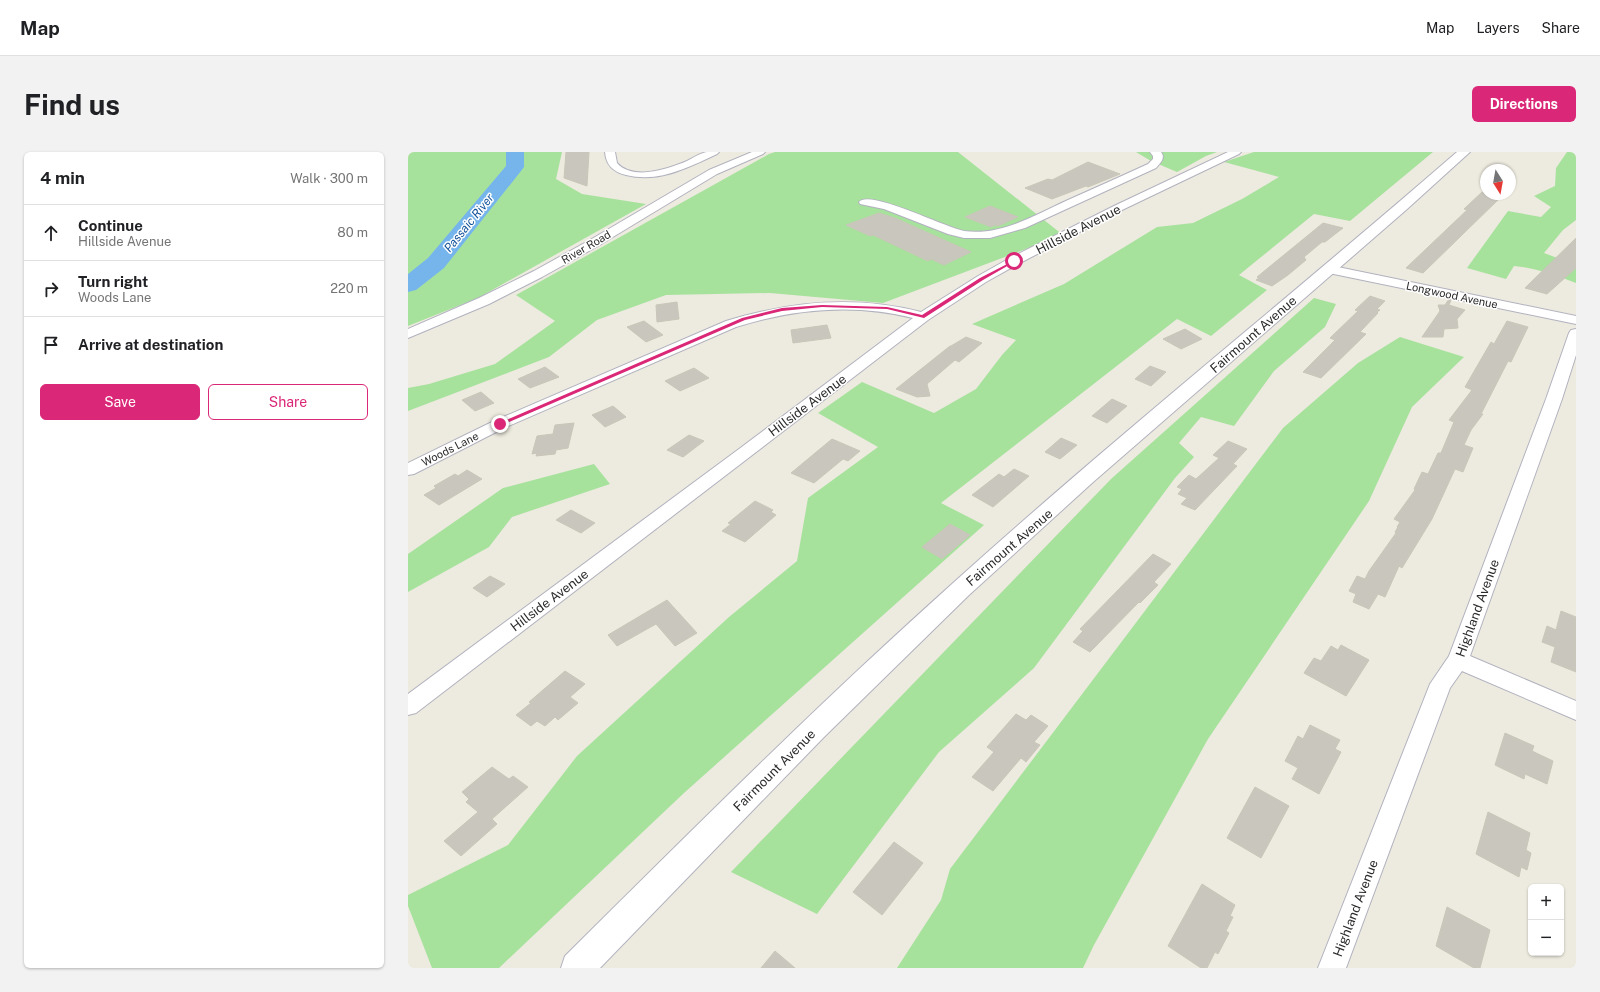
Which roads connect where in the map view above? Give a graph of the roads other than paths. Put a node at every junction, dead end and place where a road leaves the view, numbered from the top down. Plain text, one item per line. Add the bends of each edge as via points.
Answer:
1 (610, 152) edge
2 (714, 152) edge
3 (760, 152) edge
4 (1155, 152) edge
5 (1236, 152) edge
6 (1464, 152) edge
7 (864, 202) dead end
8 (1083, 212) junction
9 (1328, 269) junction
10 (923, 317) junction
11 (1576, 320) edge
12 (1576, 333) edge
13 (408, 334) edge
14 (408, 470) edge
15 (1458, 660) junction
16 (408, 706) edge
17 (1576, 711) edge
18 (577, 968) edge
19 (1332, 968) edge

1 - 2 street via 611,162 616,168 645,176 668,172
3 - 13 street, River Road via 713,172 538,274
4 - 8 street via 1158,160 1152,166
5 - 8 street, Hillside Avenue
6 - 9 main road, Fairmount Avenue
7 - 8 street via 881,203 955,233 969,235 1005,232
8 - 10 street, Hillside Avenue
9 - 11 street, Longwood Avenue
9 - 18 main road, Fairmount Avenue via 969,582 874,670
10 - 14 street, Woods Lane via 892,309 835,306 802,307 758,315 731,324 507,421
10 - 16 street, Hillside Avenue
12 - 15 street, Highland Avenue
15 - 17 street
15 - 19 street, Highland Avenue via 1441,684

